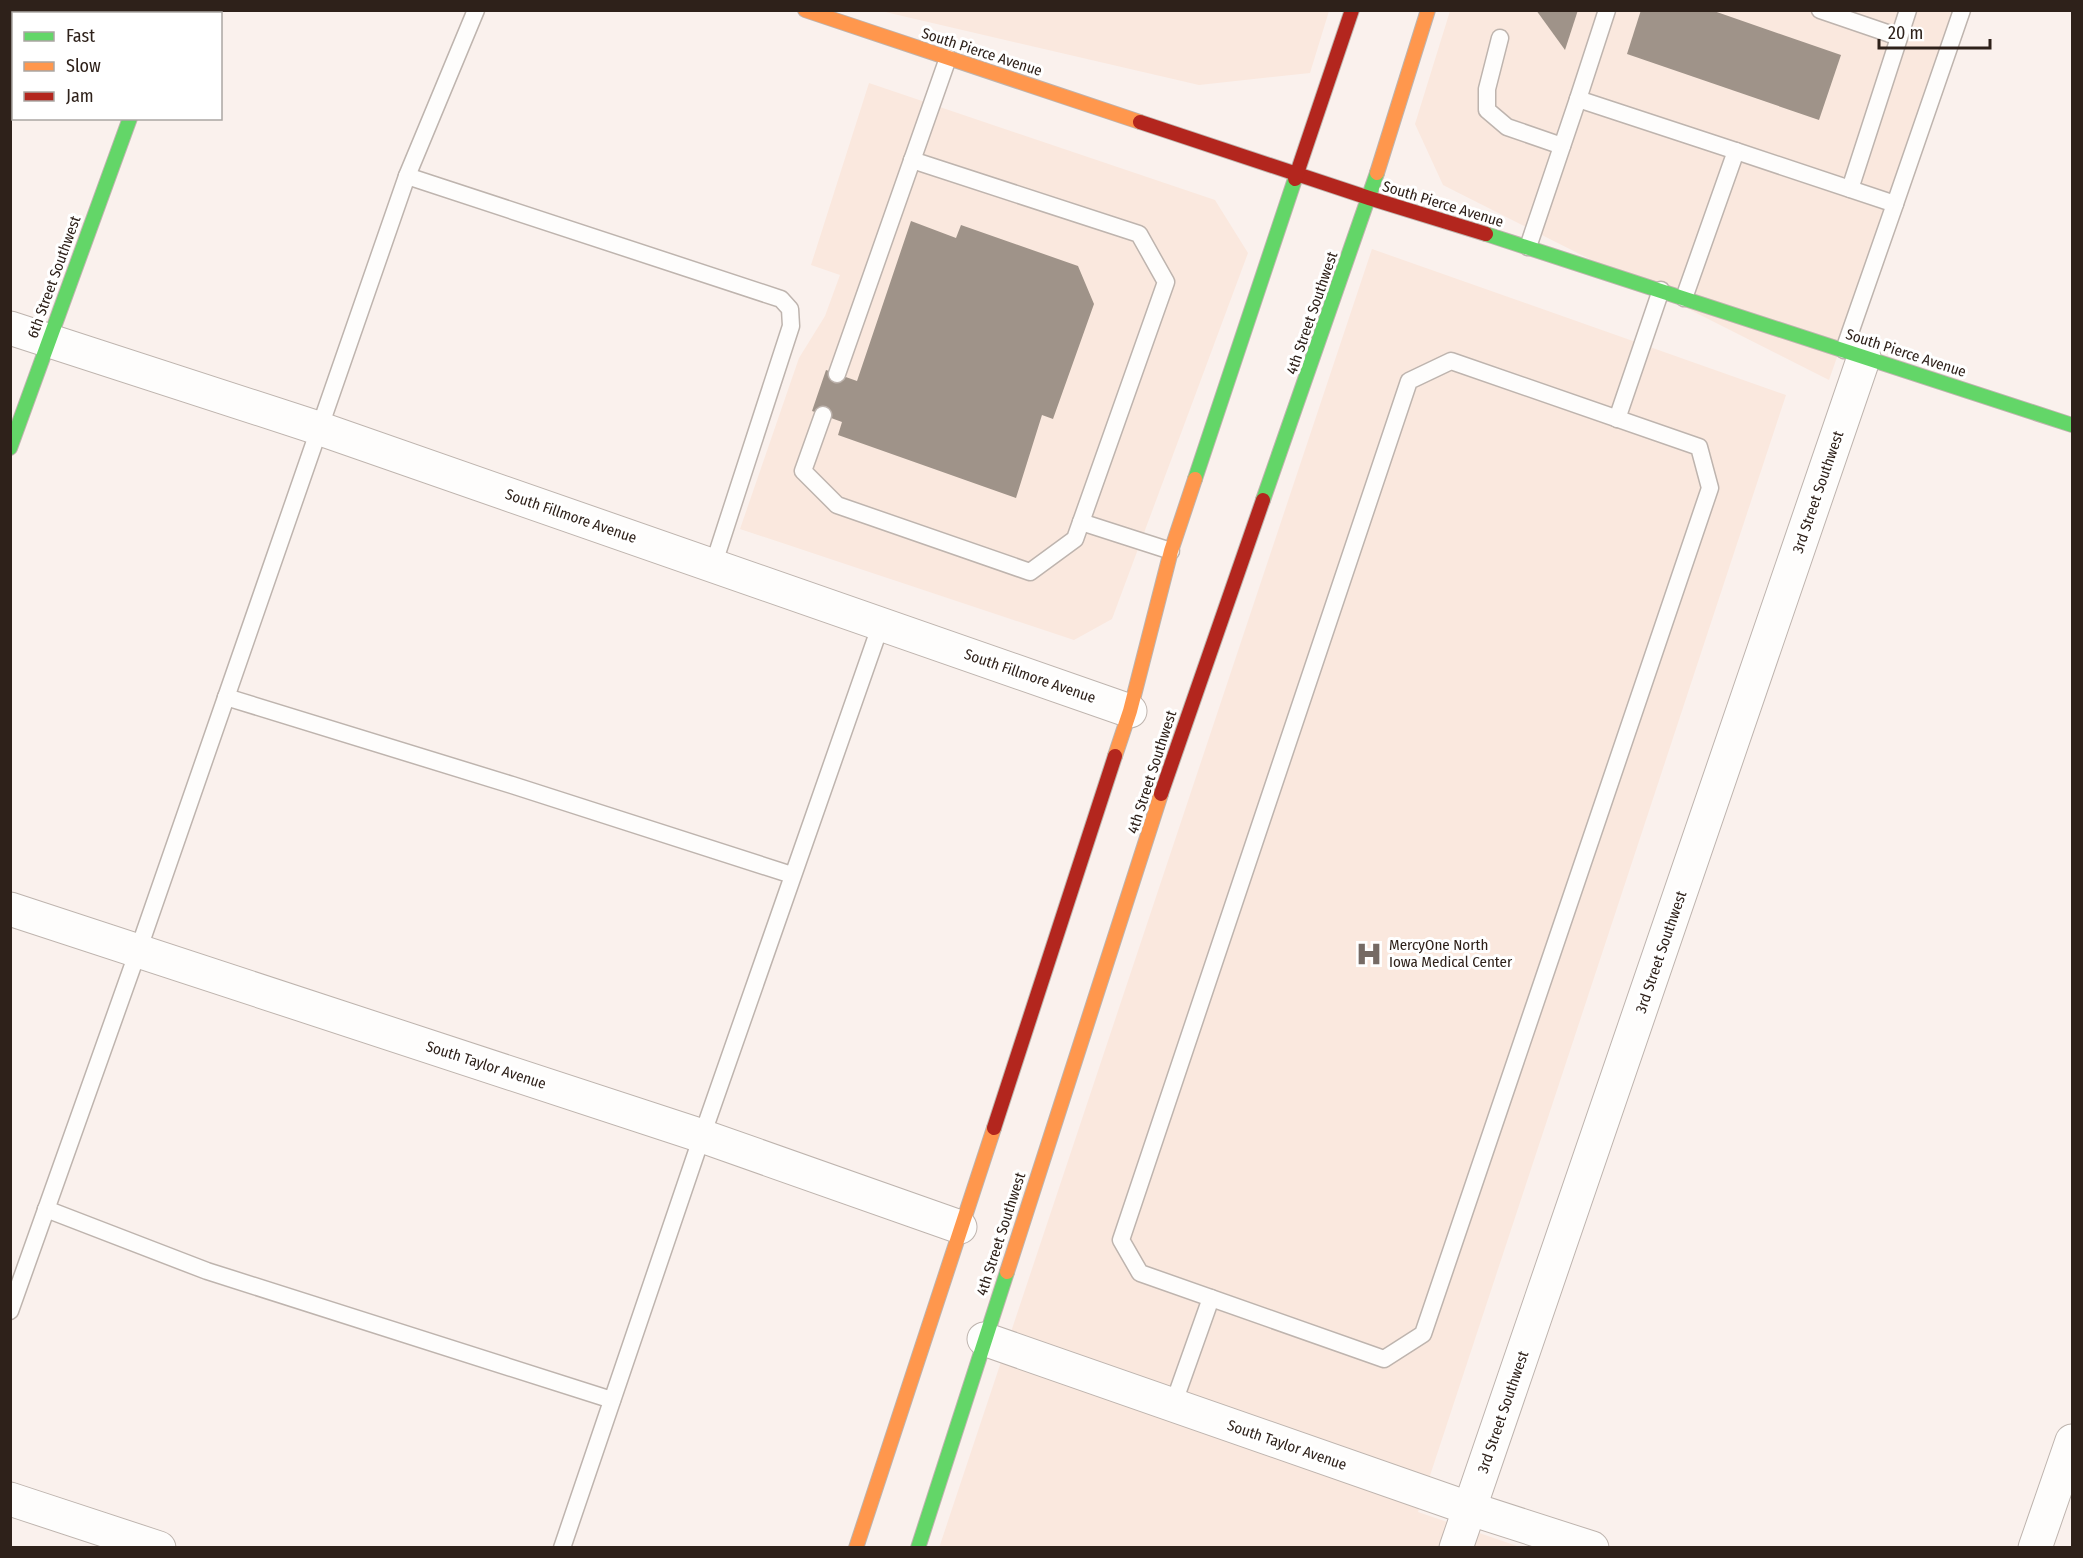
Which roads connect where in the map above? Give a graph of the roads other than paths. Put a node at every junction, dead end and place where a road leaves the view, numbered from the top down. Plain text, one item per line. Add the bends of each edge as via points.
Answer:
1 (476, 10) edge
2 (806, 10) edge
3 (1352, 10) edge
4 (1428, 10) edge
5 (1607, 10) edge
6 (1820, 10) edge
7 (1908, 10) edge
8 (1962, 10) edge
9 (1899, 37) junction
10 (1500, 38) dead end
11 (948, 58) junction
12 (1578, 99) junction
13 (129, 120) edge
14 (1562, 146) junction
15 (1736, 151) junction
16 (912, 160) junction
17 (1297, 174) junction
18 (407, 177) junction
19 (1850, 189) junction
20 (1369, 198) junction
21 (1895, 204) junction
22 (1528, 247) junction
23 (1661, 290) junction
24 (1684, 298) junction
25 (10, 328) edge
26 (48, 340) junction
27 (1854, 353) junction
28 (837, 374) dead end
29 (823, 416) dead end
30 (1617, 419) junction
31 (2073, 424) edge
32 (318, 428) junction
33 (10, 448) edge
34 (1081, 522) junction
35 (1171, 551) junction
36 (713, 566) junction
37 (881, 624) junction
38 (226, 697) junction
39 (1130, 711) junction
40 (792, 875) junction
41 (10, 909) edge
42 (138, 951) junction
43 (702, 1136) junction
44 (46, 1209) junction
45 (960, 1227) junction
46 (1211, 1298) junction
47 (10, 1311) edge
48 (984, 1339) junction
49 (612, 1400) junction
50 (1173, 1405) junction
51 (2073, 1441) edge
52 (10, 1498) edge
53 (1471, 1509) junction
54 (159, 1548) edge
55 (562, 1548) edge
56 (856, 1548) edge
57 (918, 1548) edge
58 (1456, 1548) edge
59 (1592, 1548) edge
60 (2035, 1548) edge

1 - 18 lane
2 - 11 main road, South Pierce Avenue
3 - 17 main road
4 - 20 main road, 4th Street Southwest
5 - 12 lane
6 - 9 lane
7 - 9 lane
8 - 21 lane
9 - 19 lane
10 - 14 lane via 1487,89 1487,110 1507,127
11 - 16 lane
11 - 17 main road, South Pierce Avenue
12 - 14 lane
12 - 15 lane
13 - 26 main road, 6th Street Southwest
14 - 22 lane
15 - 19 lane
15 - 24 lane
16 - 28 lane
16 - 34 lane via 1139,234 1166,282
17 - 20 main road, South Pierce Avenue
17 - 35 main road
18 - 32 lane
18 - 36 lane via 781,299 790,309 791,326
19 - 21 lane
20 - 22 main road, South Pierce Avenue
20 - 48 main road, 4th Street Southwest via 1173,758
21 - 27 lane
22 - 23 main road, South Pierce Avenue
23 - 24 main road, South Pierce Avenue
23 - 30 lane
24 - 27 main road, South Pierce Avenue
25 - 26 street, South Fillmore Avenue
26 - 32 street, South Fillmore Avenue
26 - 33 main road, 6th Street Southwest
27 - 31 main road, South Pierce Avenue
27 - 53 street, 3rd Street Southwest
29 - 34 lane via 803,471 837,506 1030,572 1075,539
30 - 46 lane via 1450,361 1409,381 1121,1240 1140,1273
30 - 46 lane via 1699,447 1710,488 1423,1334 1384,1359
32 - 36 street, South Fillmore Avenue
32 - 38 lane
34 - 35 lane
35 - 39 main road
36 - 37 street, South Fillmore Avenue
37 - 39 street, South Fillmore Avenue
37 - 40 lane
38 - 40 lane
38 - 42 lane
39 - 45 main road
40 - 43 lane
41 - 42 street, South Taylor Avenue
42 - 43 street, South Taylor Avenue
42 - 44 lane
43 - 45 street, South Taylor Avenue
43 - 49 lane
44 - 47 lane
44 - 49 lane via 207,1271
45 - 56 main road
46 - 50 lane
48 - 50 street, South Taylor Avenue
48 - 57 main road, 4th Street Southwest
49 - 55 lane
50 - 53 street, South Taylor Avenue
51 - 60 street
52 - 54 street
53 - 58 street, 3rd Street Southwest
53 - 59 street, South Taylor Avenue

